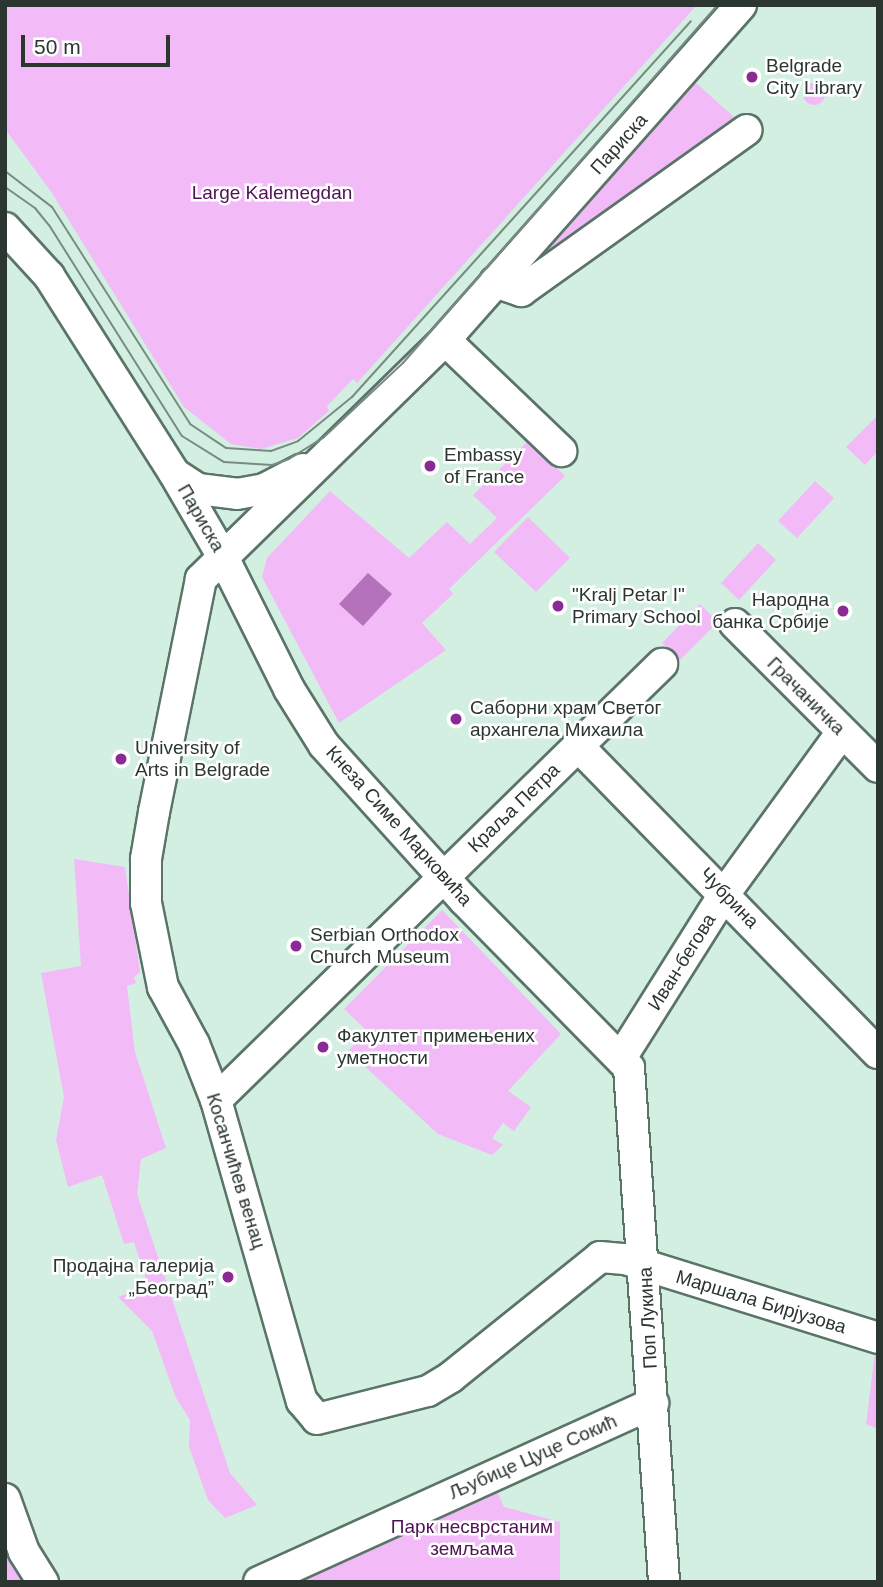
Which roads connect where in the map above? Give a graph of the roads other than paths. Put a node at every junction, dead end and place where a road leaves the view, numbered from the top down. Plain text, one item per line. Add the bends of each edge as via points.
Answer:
1 (741, 5) edge
2 (747, 130) dead end
3 (5, 228) edge
4 (495, 282) junction
5 (445, 340) junction
6 (561, 451) dead end
7 (334, 452) junction
8 (174, 473) junction
9 (224, 559) junction
10 (734, 624) dead end
11 (662, 664) dead end
12 (842, 732) junction
13 (578, 746) junction
14 (878, 767) edge
15 (443, 878) junction
16 (725, 893) junction
17 (878, 1053) edge
18 (621, 1058) junction
19 (216, 1100) junction
20 (645, 1266) junction
21 (878, 1338) edge
22 (653, 1403) junction
23 (5, 1499) edge
24 (43, 1582) edge
25 (259, 1582) edge
26 (664, 1582) edge

1 - 4 street, Париска
2 - 4 street via 521,290
3 - 8 street, Париска via 49,276
4 - 5 street, Париска
5 - 6 street
5 - 7 street, Париска
7 - 8 street via 251,493 198,489
7 - 9 street, Париска
8 - 9 street, Париска
9 - 15 street, Кнеза Симе Марковића via 289,689 324,745
9 - 19 street, Косанчићев венац via 199,584 146,870 149,927 163,986 194,1044
10 - 12 street, Грачаничка
11 - 13 street, Краља Петра
12 - 14 street, Грачаничка
12 - 16 street, Иван-бегова
13 - 15 street, Краља Петра
13 - 16 street, Чубрина
15 - 18 street, Кнеза Симе Марковића
15 - 19 street, Краља Петра
16 - 17 street, Чубрина
16 - 18 street, Иван-бегова
18 - 20 street, Поп Лукина via 632,1074
19 - 20 street, Косанчићев венац via 302,1401 317,1419 428,1391 452,1377 600,1256
20 - 21 street, Маршала Бирјузова
20 - 22 street, Поп Лукина
22 - 25 street, Љубице Цуце Сокић
22 - 26 street, Поп Лукина
23 - 24 street via 24,1552

